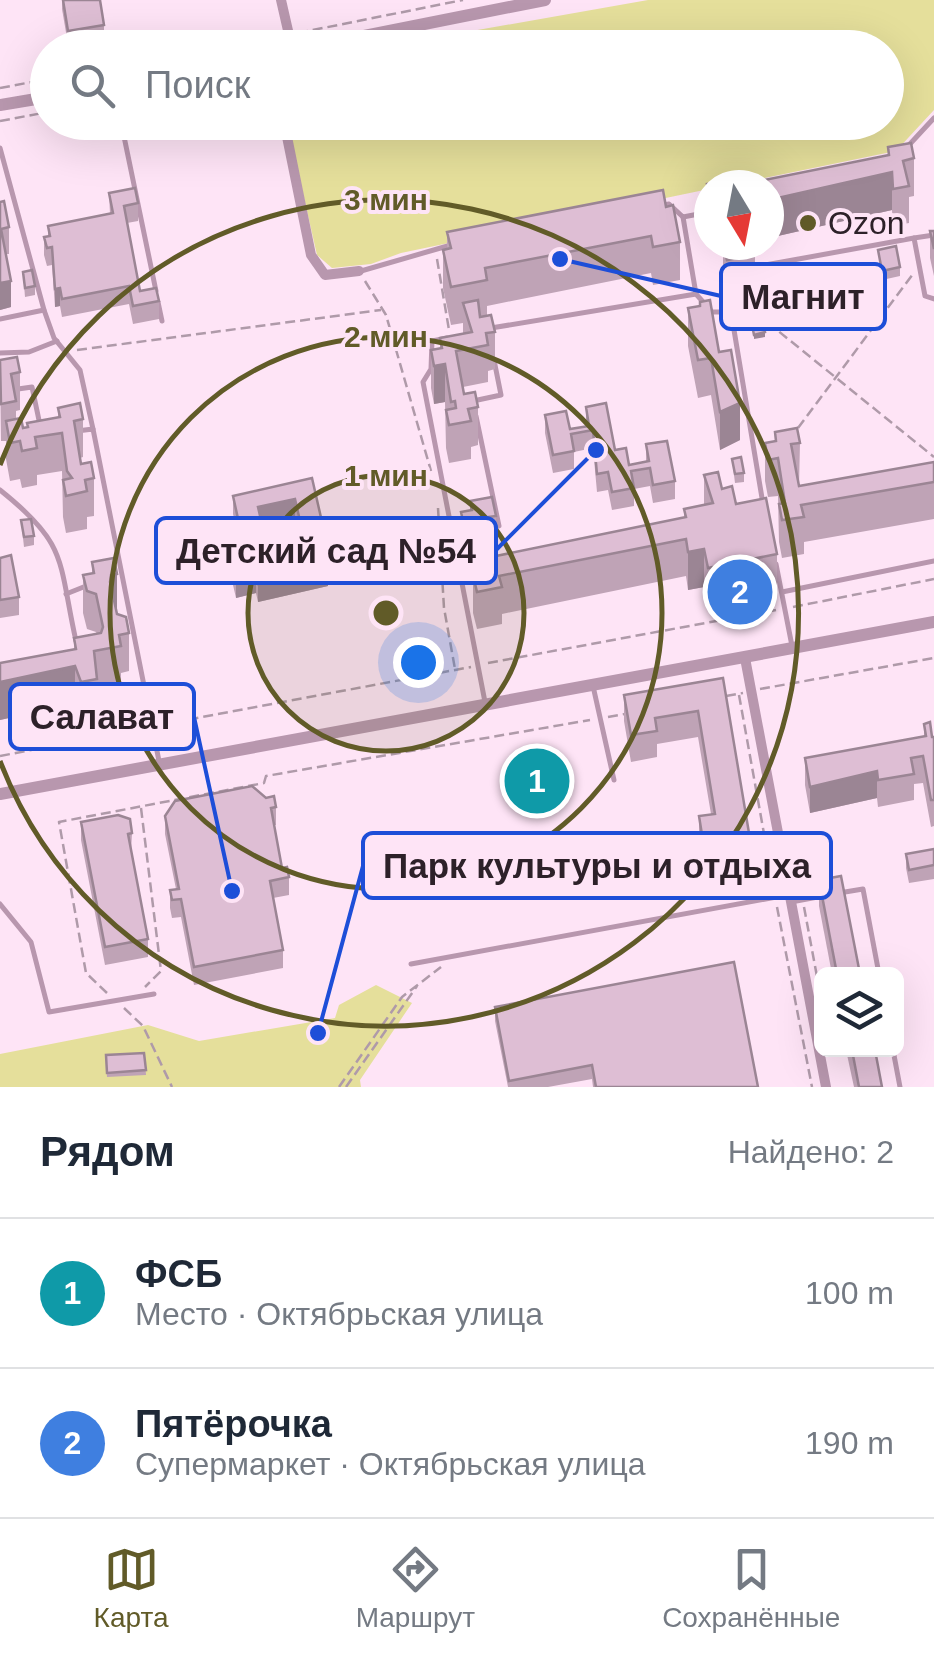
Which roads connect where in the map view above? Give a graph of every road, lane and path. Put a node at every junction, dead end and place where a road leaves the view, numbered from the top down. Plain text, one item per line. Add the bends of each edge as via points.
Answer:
1 (282, 0) edge
2 (463, 0) edge
3 (545, 0) edge
4 (287, 30) edge
5 (313, 30) edge
6 (394, 30) edge
7 (30, 83) edge
8 (0, 88) edge
9 (30, 100) edge
10 (0, 105) edge
11 (30, 115) edge
12 (934, 118) edge
13 (0, 120) edge
14 (125, 140) edge
15 (288, 140) edge
16 (907, 147) edge
17 (0, 148) edge
18 (3, 182) edge
19 (650, 207) edge
20 (694, 215) edge
21 (683, 217) junction
22 (934, 235) edge
23 (914, 238) junction
24 (455, 244) edge
25 (435, 248) junction
26 (920, 265) junction
27 (359, 272) junction
28 (696, 294) junction
29 (934, 298) edge
30 (749, 308) junction
31 (44, 310) junction
32 (382, 310) junction
33 (731, 312) junction
34 (0, 318) edge
35 (162, 321) dead end
36 (450, 337) joint
37 (57, 341) junction
38 (67, 352) junction
39 (0, 354) edge
40 (838, 379) junction
41 (16, 390) edge
42 (93, 429) junction
43 (60, 434) edge
44 (43, 436) edge
45 (788, 440) edge
46 (934, 456) edge
47 (432, 477) dead end
48 (0, 490) edge
49 (438, 495) dead end
50 (766, 521) edge
51 (485, 530) edge
52 (774, 556) edge
53 (934, 562) edge
54 (934, 579) edge
55 (102, 581) edge
56 (782, 592) junction
57 (66, 594) junction
58 (784, 609) junction
59 (934, 622) edge
60 (76, 642) edge
61 (792, 649) junction
62 (745, 658) junction
63 (479, 665) junction
64 (455, 670) junction
65 (593, 686) junction
66 (738, 694) dead end
67 (486, 705) junction
68 (153, 726) junction
69 (0, 756) edge
70 (160, 767) junction
71 (266, 776) dead end
72 (614, 780) dead end
73 (0, 794) edge
74 (140, 807) junction
75 (775, 897) junction
76 (791, 898) junction
77 (0, 904) edge
78 (456, 955) junction
79 (433, 960) junction
80 (411, 964) dead end
81 (878, 967) edge
82 (418, 983) junction
83 (154, 994) dead end
84 (133, 998) junction
85 (116, 1001) junction
86 (123, 1008) junction
87 (894, 1057) edge
88 (172, 1087) edge
89 (340, 1087) edge
90 (346, 1087) edge
91 (812, 1087) edge
92 (826, 1087) edge
93 (900, 1087) edge

1 - 4 street
2 - 5 path
3 - 6 street
7 - 8 path
9 - 10 street
11 - 13 path
12 - 16 lane
14 - 35 lane
15 - 27 street via 311,255 326,275
17 - 18 lane
18 - 31 lane
19 - 21 lane via 669,204
20 - 21 lane
21 - 28 lane
22 - 23 lane
23 - 26 lane
23 - 30 lane via 760,266 769,303
24 - 25 lane
25 - 27 lane
25 - 36 path
26 - 29 lane via 926,296
26 - 40 path
27 - 32 path
28 - 33 lane via 712,312
28 - 51 lane via 487,329 501,394 473,400 499,526
30 - 33 lane
30 - 40 path
31 - 34 lane
31 - 37 lane
32 - 38 path
32 - 47 path
33 - 50 lane
36 - 63 lane via 432,341 424,382
37 - 38 lane
37 - 39 lane
38 - 42 lane via 84,384
40 - 45 path
40 - 46 path
41 - 44 lane via 32,387
42 - 43 lane
42 - 68 lane
48 - 57 lane via 40,522 61,557
49 - 64 path
52 - 56 lane
53 - 56 lane
54 - 58 path
55 - 57 lane
56 - 58 lane
57 - 60 lane
58 - 61 lane
58 - 63 path
59 - 61 street
61 - 62 street
62 - 65 street
62 - 76 street
63 - 64 path
63 - 67 lane
64 - 68 path
65 - 67 street
65 - 72 lane
66 - 75 path
67 - 70 street
68 - 69 path
68 - 70 lane
70 - 73 street
71 - 74 path via 264,783
74 - 84 path via 161,971
74 - 85 path via 59,822 86,973
75 - 76 lane
75 - 78 lane
75 - 91 path
76 - 81 lane via 863,889
76 - 92 street
77 - 85 lane via 30,942 49,1012
78 - 79 lane
78 - 82 path
79 - 80 lane
79 - 82 path
82 - 89 path
82 - 90 path
83 - 84 lane
84 - 85 lane
84 - 86 path
85 - 86 path
86 - 88 path via 143,1026
87 - 93 lane

